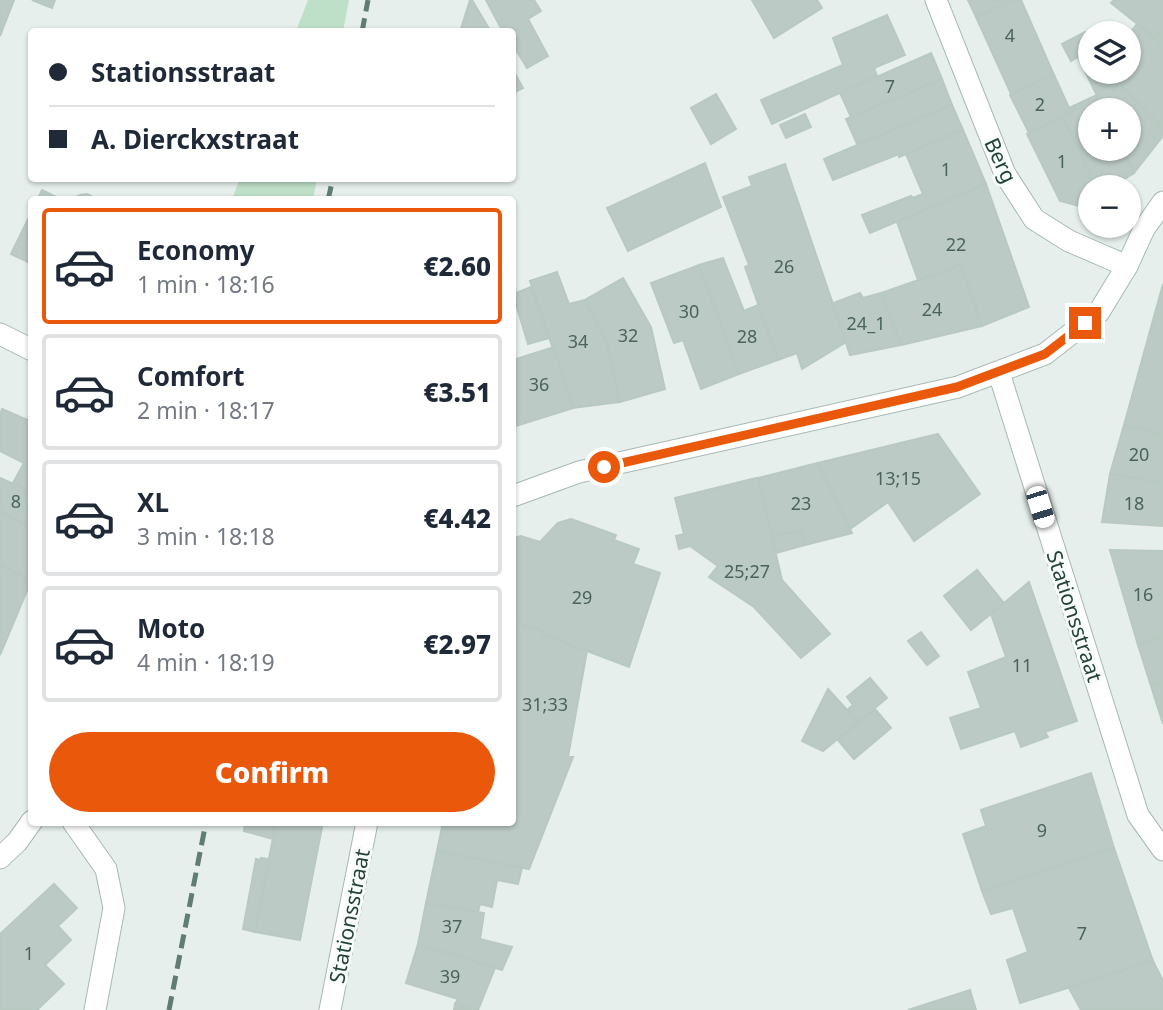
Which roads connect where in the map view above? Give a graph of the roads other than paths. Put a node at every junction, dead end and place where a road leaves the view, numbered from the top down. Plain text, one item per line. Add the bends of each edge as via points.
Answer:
1 (936, 0) edge
2 (1163, 202) edge
3 (1127, 266) junction
4 (0, 334) edge
5 (28, 348) edge
6 (999, 373) junction
7 (516, 495) edge
8 (28, 826) edge
9 (76, 826) edge
10 (367, 826) edge
11 (1163, 850) edge
12 (0, 858) edge
13 (95, 1010) edge
14 (330, 1010) edge

1 - 3 street, Berg via 1005,174 1034,219 1069,241
2 - 3 street
3 - 6 street via 1098,312 1071,335 1045,354
4 - 5 street
6 - 7 street via 944,390 579,472
6 - 11 street, Stationsstraat via 1138,815
8 - 12 street
9 - 13 street via 106,869 114,908
10 - 14 street, Stationsstraat

